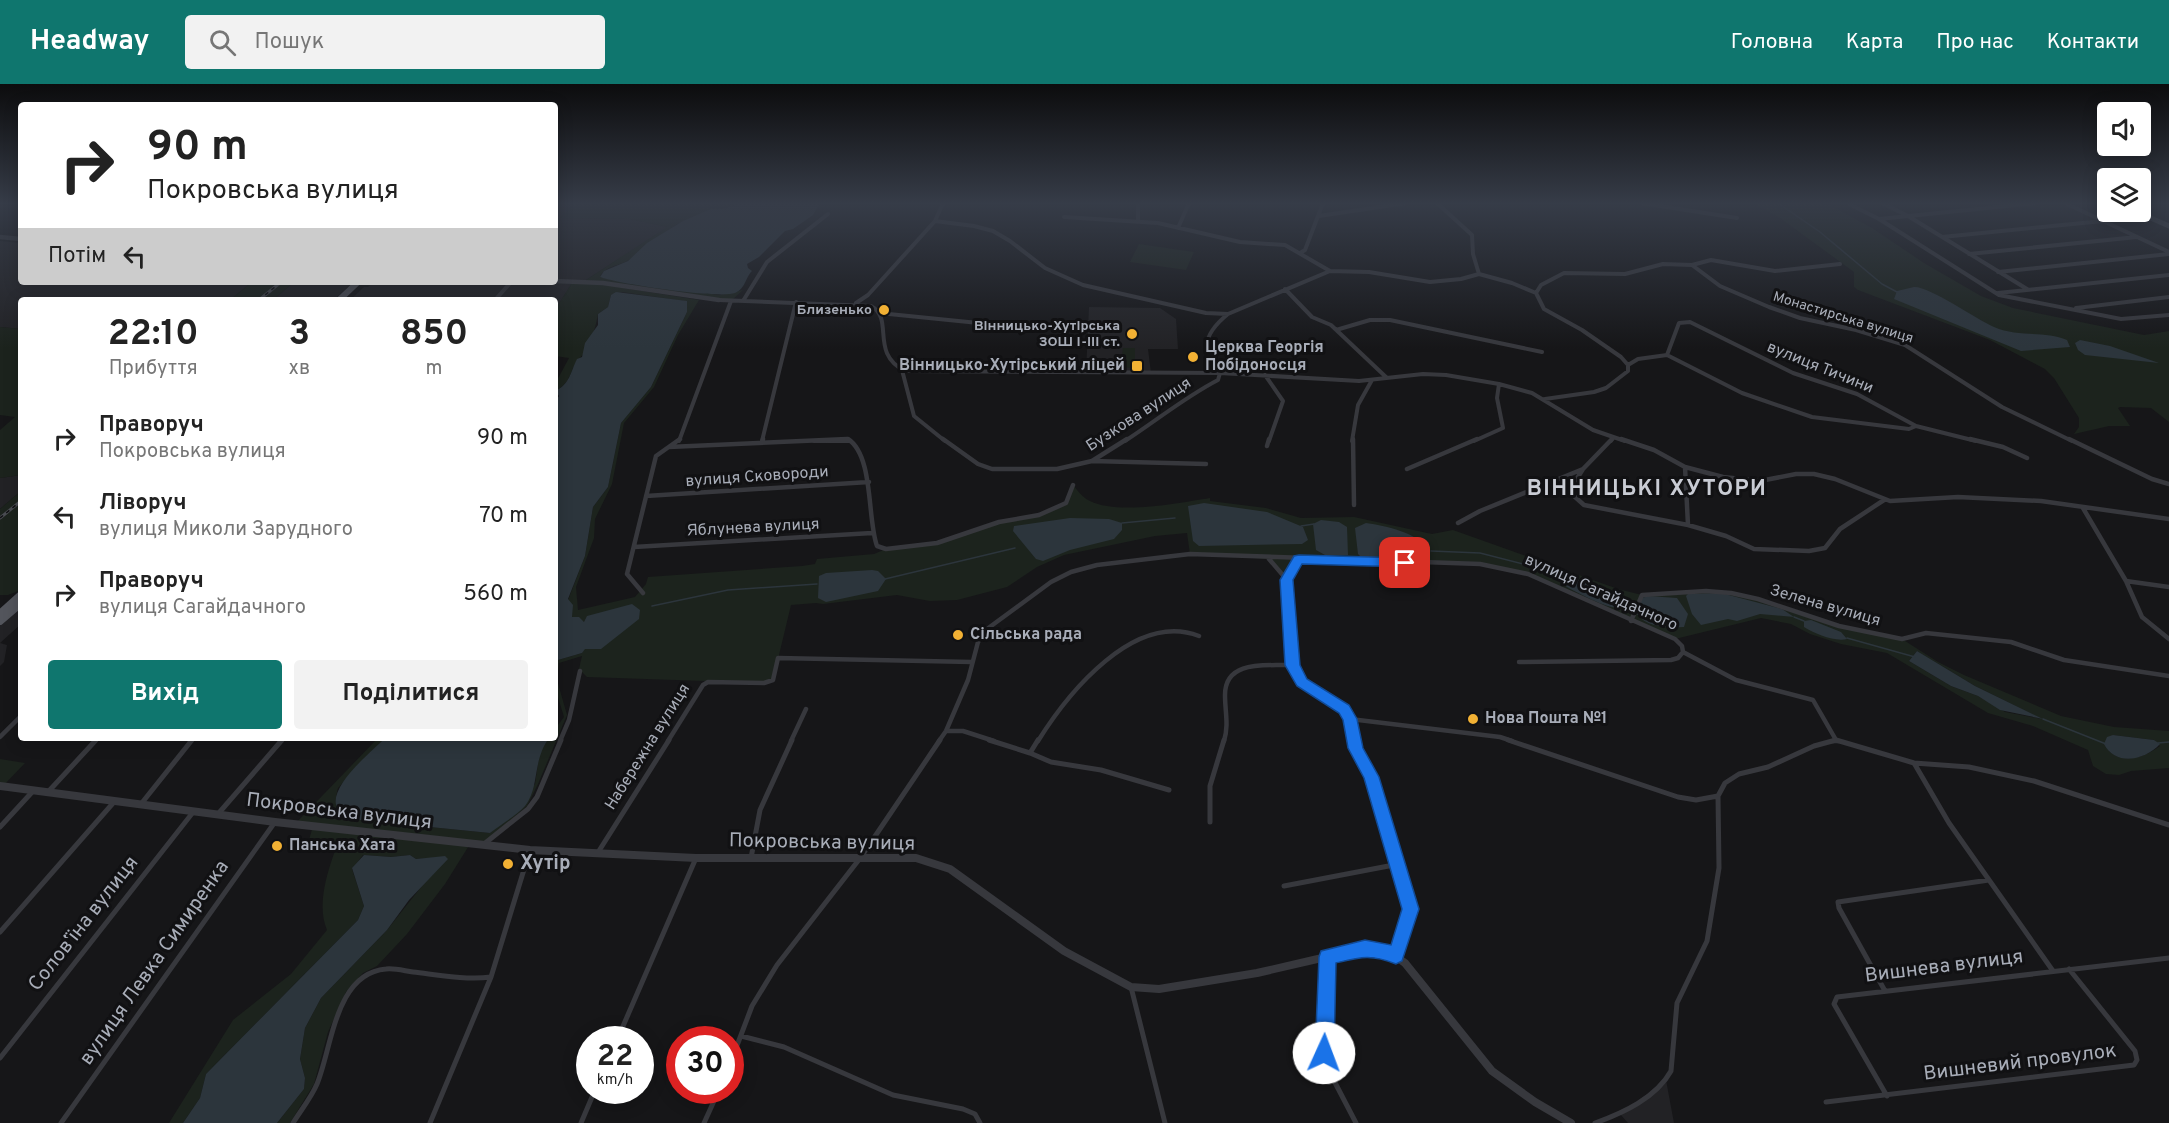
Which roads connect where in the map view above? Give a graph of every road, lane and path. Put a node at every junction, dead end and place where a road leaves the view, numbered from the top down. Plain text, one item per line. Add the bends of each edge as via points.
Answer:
1 (780, 251) edge
2 (908, 251) edge
3 (1023, 251) edge
4 (1297, 251) edge
5 (1473, 251) edge
6 (1930, 251) edge
7 (1965, 251) edge
8 (1994, 251) edge
9 (1300, 253) joint
10 (2169, 253) edge
11 (1969, 254) junction
12 (1840, 264) dead end
13 (1692, 266) junction
14 (1330, 271) junction
15 (1998, 272) junction
16 (1479, 274) junction
17 (2169, 275) edge
18 (558, 281) edge
19 (355, 285) edge
20 (361, 285) edge
21 (508, 285) edge
22 (1285, 289) junction
23 (2027, 290) junction
24 (1536, 293) junction
25 (1996, 293) junction
26 (342, 297) edge
27 (348, 297) edge
28 (498, 297) edge
29 (2169, 297) edge
30 (719, 300) joint
31 (731, 301) junction
32 (743, 301) junction
33 (796, 302) junction
34 (853, 304) junction
35 (2070, 308) junction
36 (879, 313) junction
37 (1212, 314) junction
38 (1228, 314) junction
39 (2169, 315) edge
40 (1219, 322) junction
41 (1029, 328) dead end
42 (1336, 330) junction
43 (1542, 352) dead end
44 (1667, 355) junction
45 (1628, 365) junction
46 (902, 370) junction
47 (1209, 371) dead end
48 (1220, 373) junction
49 (1265, 375) junction
50 (1387, 378) junction
51 (1372, 380) junction
52 (1499, 384) junction
53 (1544, 399) junction
54 (1916, 426) junction
55 (1613, 438) junction
56 (762, 442) junction
57 (1267, 446) dead end
58 (669, 447) junction
59 (2027, 458) dead end
60 (1092, 461) junction
61 (1206, 464) dead end
62 (1685, 467) junction
63 (1583, 469) junction
64 (1407, 470) dead end
65 (869, 482) junction
66 (2169, 484) edge
67 (1073, 485) dead end
68 (646, 496) junction
69 (1884, 500) junction
70 (1354, 505) dead end
71 (2083, 508) junction
72 (2169, 519) edge
73 (1458, 523) dead end
74 (1688, 525) junction
75 (872, 533) junction
76 (634, 547) junction
77 (1269, 559) junction
78 (1299, 560) junction
79 (1287, 580) junction
80 (2126, 580) junction
81 (2169, 587) edge
82 (643, 593) dead end
83 (18, 599) edge
84 (18, 606) edge
85 (0, 614) edge
86 (0, 621) edge
87 (1631, 621) junction
88 (1199, 636) dead end
89 (2169, 639) edge
90 (1683, 651) junction
91 (972, 662) junction
92 (1519, 662) dead end
93 (1293, 665) junction
94 (580, 671) dead end
95 (2169, 676) edge
96 (806, 709) dead end
97 (18, 719) edge
98 (1350, 719) junction
99 (946, 731) junction
100 (0, 737) edge
101 (1836, 740) junction
102 (95, 741) edge
103 (192, 741) edge
104 (280, 741) edge
105 (1030, 753) junction
106 (1914, 763) junction
107 (0, 786) edge
108 (34, 790) junction
109 (1169, 790) dead end
110 (48, 792) junction
111 (1718, 796) junction
112 (114, 802) junction
113 (141, 804) junction
114 (194, 811) junction
115 (218, 814) junction
116 (276, 822) junction
117 (1210, 822) dead end
118 (2169, 825) edge
119 (0, 827) edge
120 (482, 845) junction
121 (530, 850) junction
122 (597, 854) junction
123 (861, 857) junction
124 (696, 858) junction
125 (751, 858) junction
126 (1399, 864) junction
127 (1989, 880) junction
128 (1284, 886) dead end
129 (0, 932) edge
130 (1396, 956) junction
131 (1328, 957) junction
132 (2169, 958) edge
133 (2069, 969) junction
134 (2052, 971) junction
135 (491, 977) junction
136 (1131, 987) junction
137 (1885, 991) junction
138 (623, 1026) edge
139 (744, 1028) edge
140 (744, 1037) edge
141 (0, 1058) edge
142 (1887, 1096) junction
143 (1826, 1102) dead end
144 (589, 1104) edge
145 (713, 1104) edge
146 (61, 1123) edge
147 (293, 1123) edge
148 (430, 1123) edge
149 (581, 1123) edge
150 (704, 1123) edge
151 (980, 1123) edge
152 (1166, 1123) edge
153 (1356, 1123) edge
154 (1571, 1123) edge
155 (1595, 1123) edge

1 - 32 street via 767,262
2 - 34 street via 871,292
3 - 37 street via 1069,280
4 - 9 street
5 - 16 street
6 - 25 street
7 - 11 street
8 - 11 street
9 - 14 street
10 - 15 street
11 - 15 street
12 - 13 street via 1767,271 1711,260
13 - 24 street via 1662,264 1625,274 1564,273 1541,285
13 - 66 street, Монастирська вулиця via 1720,286 1775,309 1905,345 2002,407
14 - 16 street via 1369,272 1430,282
14 - 22 street
15 - 23 street
16 - 24 street
17 - 23 street
18 - 30 street via 603,283
19 - 26 main road
20 - 27 main road
21 - 28 street
22 - 38 street
22 - 42 street via 1312,317
23 - 25 street
24 - 45 street via 1544,309 1582,330
25 - 35 street
29 - 35 street
30 - 31 street
31 - 32 street
31 - 58 street via 680,440
32 - 33 street
33 - 34 street
33 - 56 street
34 - 36 street via 872,306
35 - 39 street via 2121,319
36 - 41 street
36 - 46 street via 885,351
37 - 38 street
37 - 40 street
38 - 40 street
40 - 48 street via 1207,341 1207,349
42 - 43 street via 1370,320 1390,320
42 - 50 street
44 - 45 street via 1638,359
44 - 54 street via 1743,393 1812,417 1909,429
44 - 54 street, вулиця Тичини via 1679,323 1690,322 1793,373 1857,393
45 - 53 street via 1628,371 1606,388
46 - 48 street
46 - 60 street, Бузкова вулиця via 914,416 978,464 992,469 1057,469
47 - 48 street
48 - 49 street
48 - 60 street, Бузкова вулиця via 1218,380
49 - 51 street
49 - 57 street via 1283,401
50 - 51 street
50 - 52 street via 1432,374
51 - 70 street via 1356,413
52 - 53 street
52 - 64 street via 1497,398 1503,428
53 - 55 street
54 - 59 street via 2001,447
55 - 62 street via 1654,450
55 - 63 street
56 - 58 street
56 - 65 street via 848,439 854,443
58 - 68 street via 656,456
60 - 61 street
62 - 69 street via 1753,481 1796,474 1820,475
62 - 74 street
63 - 73 street
63 - 74 street via 1571,490 1584,505
65 - 68 street, вулиця Сковороди
65 - 75 street
67 - 75 street via 1066,503 1045,513 999,522 937,543 881,548
68 - 76 street
69 - 71 street via 1964,497 2041,501
69 - 74 street via 1840,529 1818,551 1754,549
71 - 72 street
71 - 80 street
75 - 76 street, Яблунева вулиця
76 - 82 street via 627,574
77 - 78 street, вулиця Сагайдачного
77 - 79 street
77 - 91 street, вулиця Сагайдачного via 1190,554 1097,565 1071,572 987,629
78 - 79 street
78 - 87 street, вулиця Сагайдачного via 1469,563 1505,568 1528,574
79 - 93 street
80 - 81 street
80 - 89 street via 2147,623
83 - 85 main road
84 - 86 main road
87 - 90 street, вулиця Сагайдачного via 1675,639
87 - 95 street, Зелена вулиця via 1642,595 1722,592 1758,599 1839,626 1902,639 1926,633 2011,642 2064,660
88 - 105 street via 1164,631 1121,650 1064,702
90 - 92 street, вулиця Сагайдачного via 1671,660
90 - 101 street, вулиця Сагайдачного via 1736,680 1813,699
91 - 99 street, вулиця Сагайдачного
91 - 122 street, Набережна вулиця via 778,658 772,680 765,683 708,682
93 - 98 street via 1302,682 1344,709
93 - 117 street via 1248,666 1228,680 1228,728 1211,779
94 - 120 street via 569,720 537,797 528,809
96 - 125 street via 760,810
97 - 100 street
98 - 111 street via 1500,737 1678,797 1696,800
98 - 126 street via 1356,748 1371,777
99 - 105 street via 963,731
99 - 123 street, вулиця Сагайдачного
101 - 106 street
101 - 111 street via 1733,777
102 - 110 street
103 - 113 street
104 - 115 street
105 - 109 street via 1051,762 1101,770
106 - 118 street via 1969,767 2034,781
106 - 127 street
107 - 108 street, Покровська вулиця
108 - 110 street, Покровська вулиця
108 - 119 street
110 - 112 street, Покровська вулиця
111 - 155 street via 1719,875 1705,949 1676,1009 1671,1071 1666,1080 1627,1111
112 - 113 street, Покровська вулиця
112 - 129 street
113 - 114 street, Покровська вулиця
114 - 115 street, Покровська вулиця
114 - 141 street, Соловʼїна вулиця
115 - 116 street, Покровська вулиця
116 - 120 street, Покровська вулиця
116 - 146 street, вулиця Левка Симиренка
120 - 121 street, Покровська вулиця
121 - 122 street, Покровська вулиця
121 - 135 street
122 - 124 street, Покровська вулиця
123 - 125 street, Покровська вулиця
123 - 136 street, Покровська вулиця via 915,858 942,865 1064,951
123 - 139 street, вулиця Сагайдачного via 777,965 752,1006
124 - 125 street, Покровська вулиця
124 - 138 street
126 - 128 street
126 - 130 street via 1411,909
127 - 134 street
127 - 137 street via 1838,902
130 - 131 street, Покровська вулиця via 1365,948
130 - 154 street via 1492,1071
131 - 136 street, Покровська вулиця via 1184,985
131 - 153 street via 1324,1053
132 - 133 street, Вишнева вулиця
133 - 134 street, Вишнева вулиця
133 - 142 street, Вишневий провулок via 2135,1051 2134,1065
134 - 137 street, Вишнева вулиця
135 - 147 street via 474,979 386,969 365,974 348,994 331,1032 318,1084
135 - 148 street
136 - 152 street
137 - 142 street, Вишнева вулиця via 1837,997 1834,1004
140 - 151 street via 784,1047 893,1095 963,1109 975,1114
142 - 143 street, Вишневий провулок
144 - 149 street
145 - 150 street

